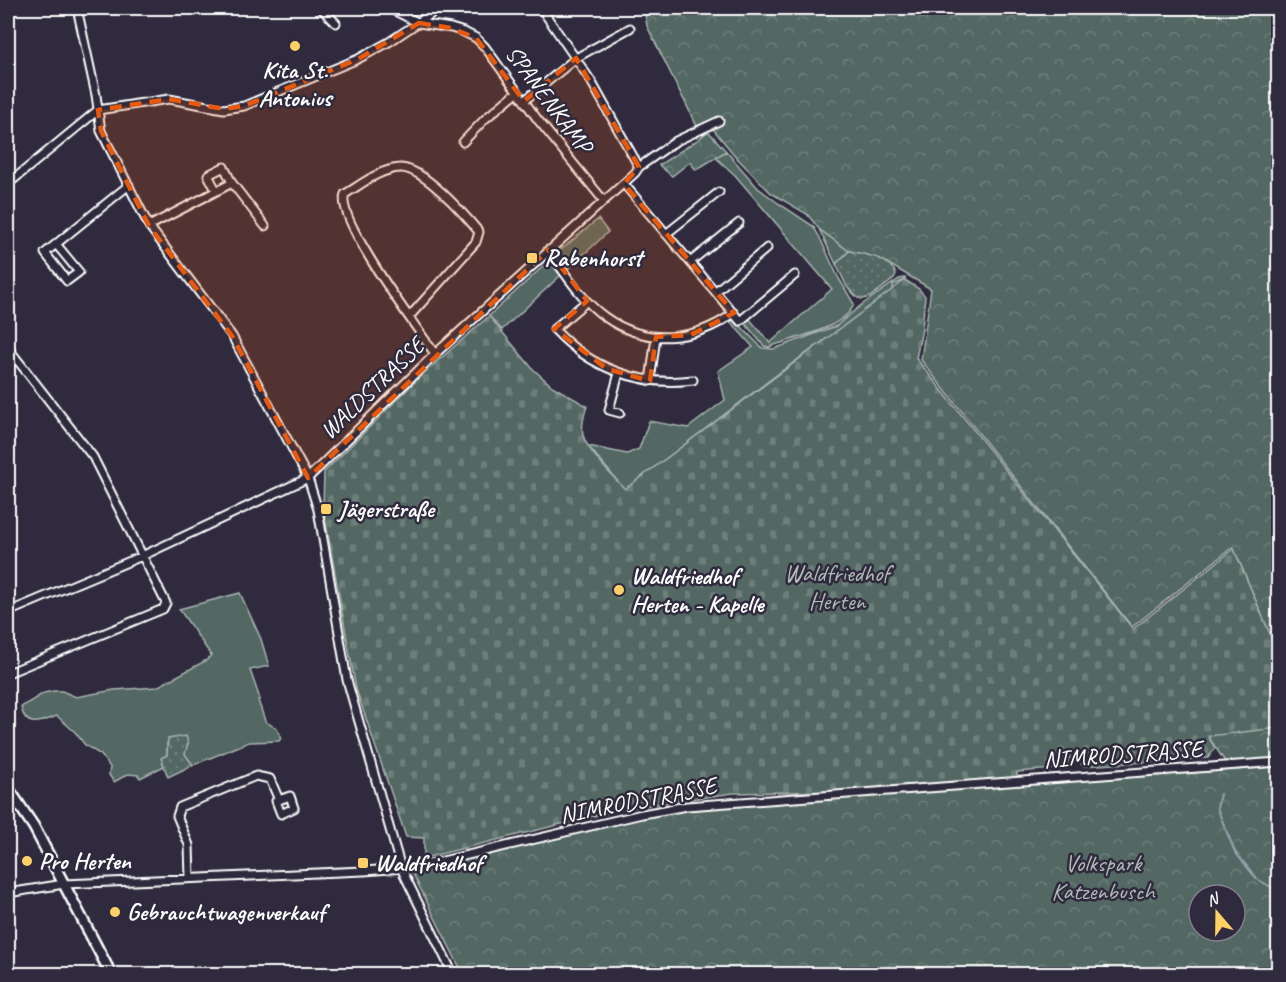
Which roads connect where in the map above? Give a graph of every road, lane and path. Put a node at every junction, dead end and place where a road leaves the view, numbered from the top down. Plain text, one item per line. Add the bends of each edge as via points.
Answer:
1 (77, 8) edge
2 (321, 8) edge
3 (389, 8) edge
4 (440, 8) edge
5 (540, 8) edge
6 (336, 23) dead end
7 (419, 23) junction
8 (630, 28) dead end
9 (576, 58) junction
10 (517, 92) junction
11 (524, 101) junction
12 (98, 110) junction
13 (719, 121) dead end
14 (463, 142) dead end
15 (639, 167) junction
16 (232, 183) junction
17 (624, 183) junction
18 (8, 184) edge
19 (129, 185) junction
20 (216, 190) junction
21 (719, 192) dead end
22 (604, 201) junction
23 (738, 223) dead end
24 (265, 225) dead end
25 (149, 226) junction
26 (666, 234) junction
27 (56, 244) junction
28 (767, 248) dead end
29 (548, 250) junction
30 (690, 262) junction
31 (795, 275) dead end
32 (716, 291) junction
33 (587, 301) junction
34 (734, 313) junction
35 (409, 316) junction
36 (656, 337) junction
37 (8, 348) edge
38 (435, 354) junction
39 (619, 373) junction
40 (693, 380) dead end
41 (650, 381) junction
42 (620, 413) dead end
43 (308, 478) junction
44 (142, 556) junction
45 (8, 612) edge
46 (8, 673) edge
47 (1278, 762) edge
48 (8, 788) edge
49 (279, 800) dead end
50 (401, 868) junction
51 (190, 878) junction
52 (64, 884) junction
53 (8, 893) edge
54 (111, 975) edge
55 (453, 975) edge

1 - 12 street
2 - 6 street
3 - 7 street, SPANENKAMP
4 - 7 street
5 - 9 street
7 - 10 street, SPANENKAMP via 451,28 476,38
7 - 12 street via 358,59 244,106 224,109 169,99
8 - 9 street
9 - 11 street
9 - 15 street
10 - 11 street, SPANENKAMP
10 - 14 street
11 - 22 street, SPANENKAMP
12 - 18 street
12 - 19 street via 101,131
13 - 15 street, WALDSTRASSE via 676,141
15 - 17 street, WALDSTRASSE
16 - 20 street
16 - 20 street via 224,167 208,175
16 - 24 street
17 - 22 street, WALDSTRASSE
17 - 26 street
19 - 25 street
19 - 27 street
20 - 25 street
21 - 26 street
22 - 29 street, WALDSTRASSE
23 - 30 street
25 - 43 street via 232,336
26 - 30 street
27 - 27 street via 45,253 67,280 79,272
28 - 32 street
29 - 33 street
29 - 38 street, WALDSTRASSE
30 - 32 street
31 - 34 street via 740,321
32 - 34 street
33 - 36 street via 604,317 625,328
33 - 39 street via 554,329 586,357
34 - 36 street via 691,335
35 - 35 street via 384,282 343,199 381,172 401,168 413,170 438,189 479,232 476,243
35 - 38 street
36 - 41 street
37 - 44 street via 93,457
38 - 43 street, WALDSTRASSE
39 - 41 street
39 - 42 street via 609,410
40 - 41 street
43 - 44 street, WALDSTRASSE
43 - 50 street via 318,510 347,680
44 - 45 street, WALDSTRASSE
44 - 46 street via 166,603 163,609
47 - 50 street, NIMRODSTRASSE via 687,806
48 - 52 main road
49 - 51 street via 270,779 256,777 180,807 177,816 189,845
50 - 51 street, NIMRODSTRASSE
50 - 55 street
51 - 52 street, NIMRODSTRASSE
52 - 53 street, NIMRODSTRASSE
52 - 54 main road

